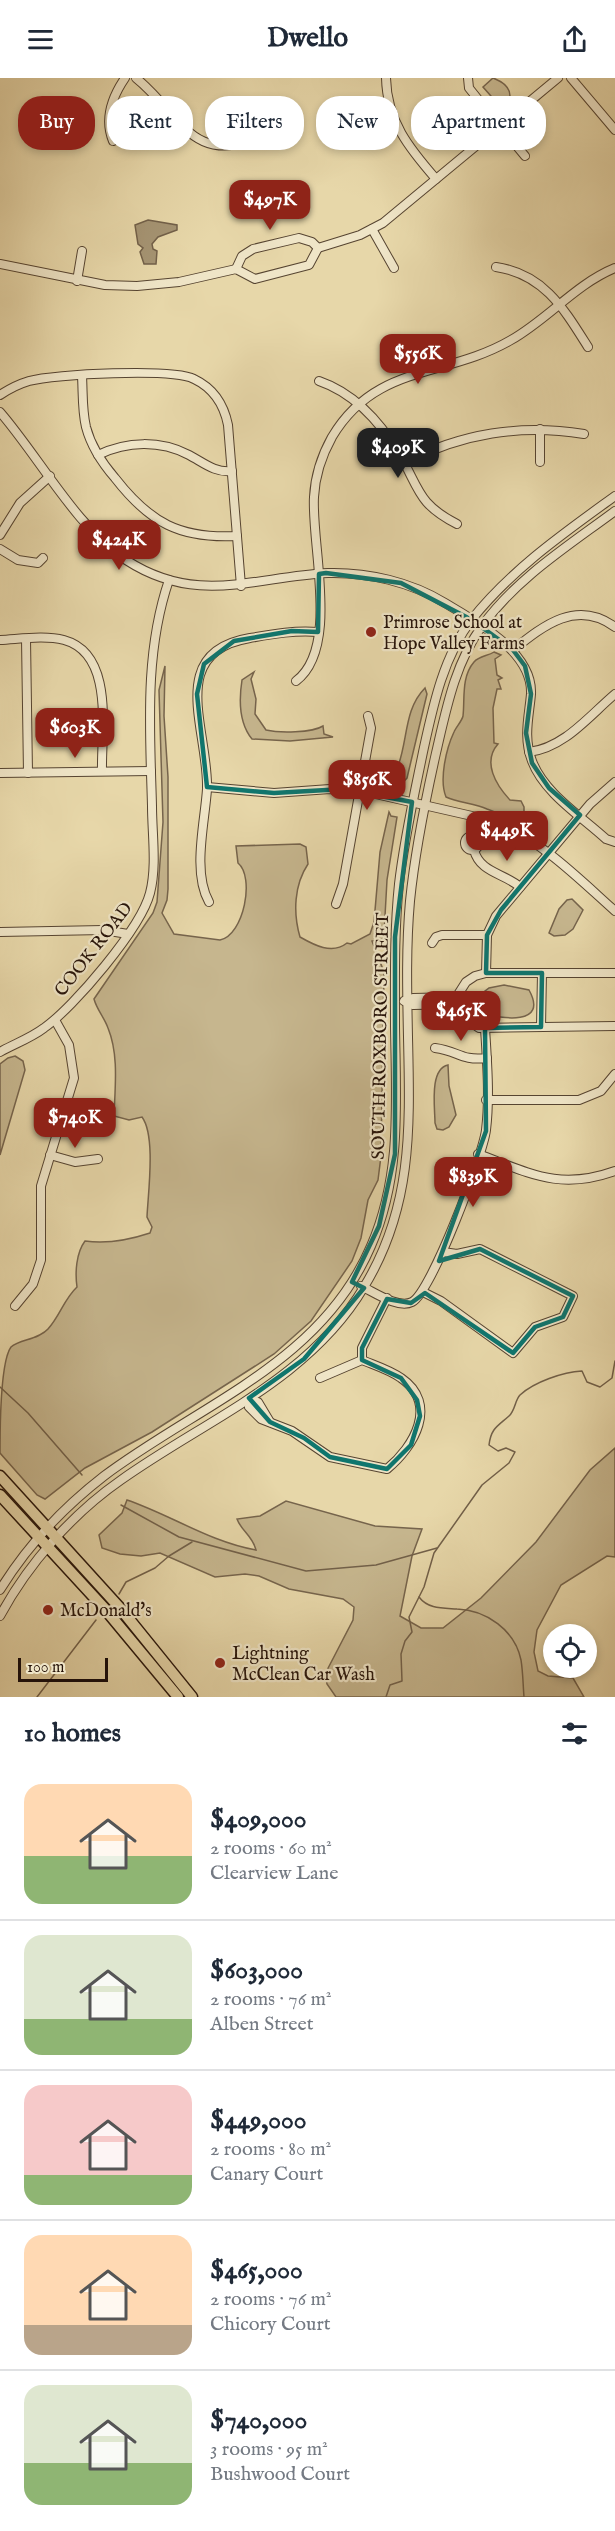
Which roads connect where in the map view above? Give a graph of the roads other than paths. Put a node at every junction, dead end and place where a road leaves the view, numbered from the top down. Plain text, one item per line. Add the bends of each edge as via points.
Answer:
1 (125, 78) edge
2 (136, 78) edge
3 (386, 78) edge
4 (468, 78) edge
5 (558, 78) edge
6 (571, 78) edge
7 (116, 96) edge
8 (476, 96) edge
9 (536, 96) edge
10 (615, 130) edge
11 (205, 142) edge
12 (471, 150) edge
13 (520, 150) edge
14 (525, 156) dead end
15 (436, 179) junction
16 (372, 229) junction
17 (318, 248) junction
18 (82, 251) dead end
19 (0, 264) edge
20 (496, 267) dead end
21 (394, 268) dead end
22 (615, 268) edge
23 (236, 269) junction
24 (77, 280) junction
25 (561, 304) junction
26 (588, 347) dead end
27 (82, 376) junction
28 (319, 381) dead end
29 (0, 395) edge
30 (359, 405) junction
31 (0, 412) edge
32 (540, 429) junction
33 (584, 434) dead end
34 (98, 455) junction
35 (540, 462) dead end
36 (404, 463) junction
37 (232, 471) junction
38 (50, 476) junction
39 (615, 496) edge
40 (615, 511) edge
41 (457, 524) dead end
42 (0, 535) edge
43 (237, 536) junction
44 (0, 549) edge
45 (43, 558) dead end
46 (319, 574) junction
47 (169, 580) junction
48 (240, 586) junction
49 (472, 620) junction
50 (481, 627) junction
51 (615, 627) edge
52 (318, 633) junction
53 (26, 639) junction
54 (0, 640) edge
55 (513, 650) junction
56 (296, 681) dead end
57 (615, 694) edge
58 (368, 716) dead end
59 (529, 752) junction
60 (102, 771) junction
61 (151, 771) junction
62 (0, 773) edge
63 (28, 773) junction
64 (615, 782) edge
65 (207, 788) junction
66 (358, 790) junction
67 (412, 802) junction
68 (425, 804) junction
69 (580, 815) junction
70 (615, 842) edge
71 (474, 850) dead end
72 (549, 852) junction
73 (520, 887) junction
74 (209, 902) dead end
75 (336, 904) dead end
76 (615, 911) edge
77 (0, 932) edge
78 (128, 934) junction
79 (487, 935) junction
80 (432, 943) dead end
81 (486, 973) junction
82 (615, 973) edge
83 (542, 974) junction
84 (408, 1001) junction
85 (458, 1001) junction
86 (395, 1002) junction
87 (55, 1020) junction
88 (615, 1026) edge
89 (541, 1027) junction
90 (485, 1028) junction
91 (435, 1048) dead end
92 (0, 1052) edge
93 (487, 1058) junction
94 (615, 1074) edge
95 (486, 1100) junction
96 (478, 1154) junction
97 (50, 1155) junction
98 (98, 1159) dead end
99 (615, 1171) edge
100 (443, 1252) junction
101 (352, 1282) junction
102 (364, 1288) junction
103 (423, 1292) junction
104 (387, 1298) junction
105 (15, 1306) dead end
106 (362, 1360) junction
107 (320, 1378) dead end
108 (251, 1400) junction
109 (0, 1476) edge
110 (0, 1495) edge
111 (47, 1528) junction
112 (39, 1537) junction
113 (53, 1543) junction
114 (0, 1590) edge
115 (0, 1616) edge
116 (178, 1697) edge
117 (192, 1697) edge

1 - 7 street
2 - 11 street via 156,95 186,132
3 - 15 street via 390,110 399,134
4 - 8 street
5 - 9 street
6 - 10 street
12 - 15 street
13 - 14 street
15 - 16 street
16 - 17 street
16 - 21 street
17 - 23 street via 313,260 300,269 255,279
17 - 23 street via 299,238 253,249 242,256
18 - 24 street
19 - 24 street
20 - 25 street via 528,276
22 - 25 street
23 - 24 street via 179,282 137,286
25 - 26 street
25 - 30 street via 510,341 462,361 397,379
27 - 29 street via 30,381
27 - 34 street via 86,427
27 - 37 street via 168,372 196,379 211,391 226,415
28 - 30 street via 349,395
30 - 36 street via 391,441
30 - 46 street via 332,438 316,480
31 - 38 street
32 - 33 street
32 - 35 street
32 - 36 street via 471,436
34 - 37 street via 129,445 152,444 186,453 216,470
34 - 43 street via 131,498 163,524 200,536
36 - 41 street via 424,501
37 - 43 street
38 - 42 street via 20,502
38 - 47 street via 113,550
39 - 49 street, SOUTH ROXBORO STREET via 519,568
40 - 50 street, SOUTH ROXBORO STREET via 526,577
43 - 48 street
44 - 45 street via 28,563 38,563
46 - 48 street
46 - 49 street via 361,574 401,583
46 - 52 street
47 - 48 street via 208,587
47 - 61 street, COOK ROAD via 159,612 151,669
49 - 50 street
49 - 67 street, SOUTH ROXBORO STREET via 442,679
50 - 55 street
50 - 68 street, SOUTH ROXBORO STREET via 456,677
51 - 55 street via 592,616 563,616
52 - 56 street via 311,661
52 - 65 street via 292,631 234,641 216,650 204,664 196,694
53 - 54 street
53 - 60 street via 66,641 81,648 92,661 101,686
53 - 63 street
55 - 59 street via 525,666 531,684 526,733
57 - 59 street via 561,741
58 - 66 street via 371,728
59 - 69 street via 544,782
60 - 61 street
60 - 63 street
61 - 78 street, COOK ROAD via 151,890
62 - 63 street
64 - 69 street
65 - 66 street via 274,794
65 - 74 street via 201,840 202,883
66 - 67 street
66 - 75 street via 343,884
67 - 68 street
67 - 86 street, SOUTH ROXBORO STREET via 396,910
68 - 72 street via 494,821 527,836
68 - 84 street, SOUTH ROXBORO STREET via 410,899
69 - 70 street via 606,839
69 - 72 street
71 - 73 street via 484,867 504,874
72 - 73 street
72 - 76 street
73 - 79 street via 496,916
77 - 78 street via 104,930
78 - 87 street, COOK ROAD
79 - 80 street via 442,935
79 - 81 street
81 - 83 street
81 - 85 street via 466,982
82 - 83 street
83 - 89 street
84 - 85 street
84 - 86 street
84 - 102 street, SOUTH ROXBORO STREET via 406,1171 390,1234
85 - 90 street via 468,1023
86 - 101 street, SOUTH ROXBORO STREET via 397,1131 392,1180 379,1226
87 - 92 street, COOK ROAD
87 - 97 street via 69,1045 74,1078
88 - 89 street
89 - 90 street
90 - 93 street
91 - 93 street via 466,1059
93 - 95 street
94 - 95 street via 601,1091 579,1100
95 - 96 street via 486,1131
96 - 99 street via 549,1180 590,1179
96 - 100 street
97 - 98 street via 75,1162
97 - 105 street via 41,1186 41,1260 33,1284
100 - 103 street
100 - 103 street via 458,1254 480,1249 573,1296 562,1317 535,1326 513,1353
101 - 102 street
101 - 111 street, SOUTH ROXBORO STREET via 326,1319 284,1359 104,1476
102 - 104 street
102 - 108 street, SOUTH ROXBORO STREET via 304,1359
103 - 104 street via 411,1303
104 - 106 street via 362,1348
106 - 107 street
106 - 108 street via 401,1378 417,1400 418,1430 401,1458 387,1469 330,1456 298,1434 270,1422 258,1402
108 - 113 street, SOUTH ROXBORO STREET via 121,1480 86,1508
109 - 111 main road
110 - 112 main road
111 - 112 street, SOUTH ROXBORO STREET
111 - 113 main road
112 - 113 main road
112 - 114 street, SOUTH ROXBORO STREET
113 - 115 street, SOUTH ROXBORO STREET via 21,1581
113 - 116 main road
113 - 117 main road via 156,1650

